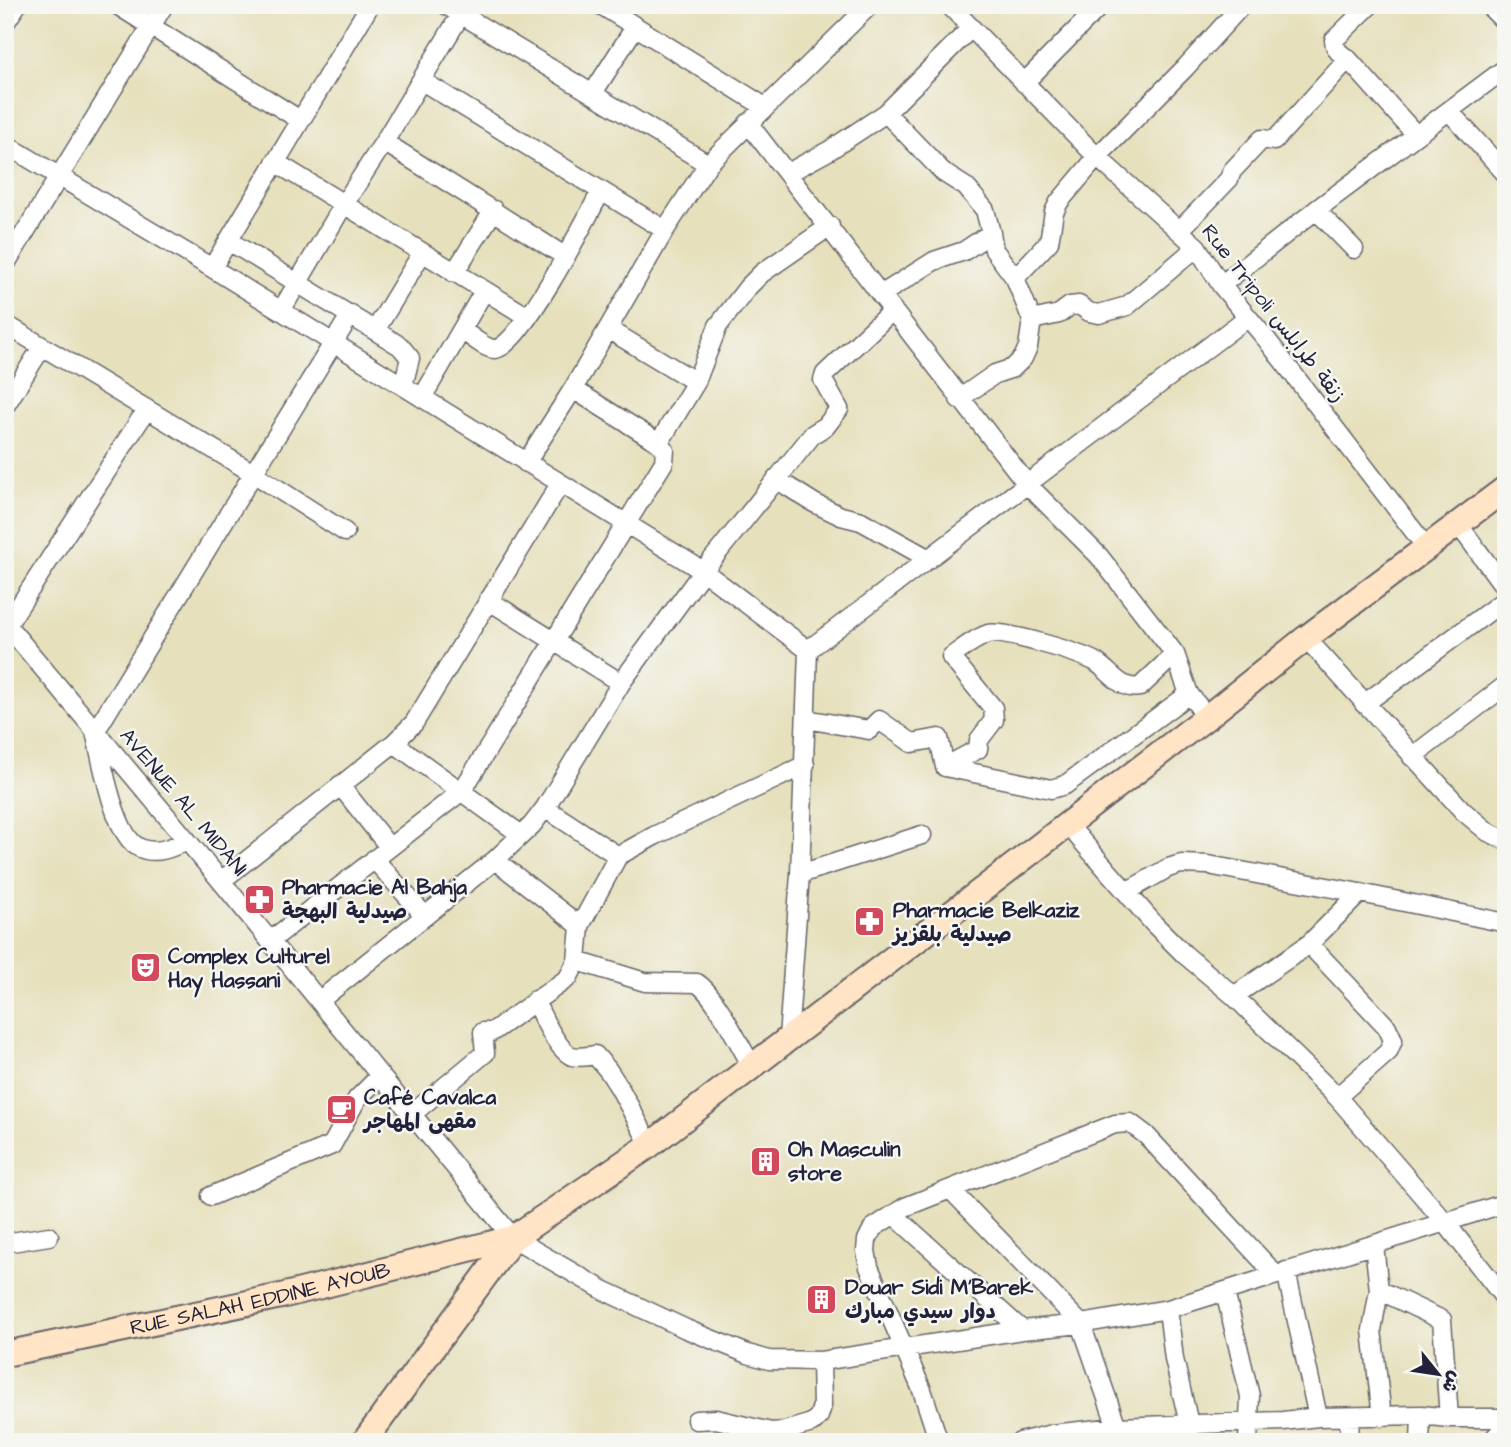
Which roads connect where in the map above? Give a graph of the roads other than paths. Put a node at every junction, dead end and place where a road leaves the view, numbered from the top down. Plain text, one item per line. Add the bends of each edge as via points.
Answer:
1 (17, 5) edge
2 (117, 5) edge
3 (164, 5) edge
4 (370, 5) edge
5 (601, 5) edge
6 (1101, 5) edge
7 (1242, 5) edge
8 (1370, 5) edge
9 (1488, 5) edge
10 (859, 9) edge
11 (454, 10) edge
12 (962, 14) edge
13 (5, 23) edge
14 (1506, 23) edge
15 (151, 26) junction
16 (635, 27) junction
17 (1348, 59) junction
18 (1506, 68) edge
19 (422, 81) junction
20 (1024, 83) junction
21 (593, 93) junction
22 (765, 107) junction
23 (1449, 111) junction
24 (886, 113) junction
25 (300, 120) junction
26 (748, 123) junction
27 (1416, 135) junction
28 (384, 142) junction
29 (5, 144) edge
30 (1097, 157) junction
31 (275, 162) junction
32 (708, 163) junction
33 (788, 173) junction
34 (1506, 174) edge
35 (60, 175) junction
36 (601, 191) junction
37 (344, 204) junction
38 (494, 210) junction
39 (1316, 210) junction
40 (830, 226) junction
41 (665, 230) junction
42 (1180, 230) junction
43 (991, 233) junction
44 (229, 241) junction
45 (1197, 247) junction
46 (1354, 249) dead end
47 (422, 253) junction
48 (566, 257) junction
49 (5, 265) edge
50 (212, 268) junction
51 (454, 273) junction
52 (1015, 278) junction
53 (298, 283) junction
54 (1221, 285) junction
55 (484, 291) junction
56 (882, 294) junction
57 (893, 310) junction
58 (281, 311) junction
59 (351, 314) junction
60 (528, 317) junction
61 (1248, 317) junction
62 (1032, 320) junction
63 (5, 324) edge
64 (376, 329) junction
65 (608, 329) junction
66 (462, 330) junction
67 (334, 343) junction
68 (42, 346) junction
69 (696, 382) junction
70 (403, 386) junction
71 (573, 389) junction
72 (422, 398) junction
73 (959, 398) junction
74 (5, 406) edge
75 (147, 409) junction
76 (659, 443) junction
77 (526, 463) junction
78 (253, 473) junction
79 (776, 479) junction
80 (560, 484) junction
81 (1027, 484) junction
82 (1506, 488) edge
83 (626, 524) junction
84 (1458, 524) junction
85 (345, 532) dead end
86 (1426, 547) junction
87 (929, 559) junction
88 (703, 570) junction
89 (1506, 589) edge
90 (1506, 599) edge
91 (488, 600) junction
92 (6, 624) edge
93 (1306, 638) junction
94 (554, 643) junction
95 (808, 650) junction
96 (1175, 654) junction
97 (621, 682) junction
98 (1506, 685) edge
99 (1188, 694) junction
100 (1364, 704) junction
101 (1207, 717) junction
102 (806, 719) junction
103 (95, 732) junction
104 (394, 743) junction
105 (1412, 757) junction
106 (805, 765) junction
107 (945, 767) junction
108 (340, 785) junction
109 (462, 790) junction
110 (545, 808) junction
111 (1068, 825) junction
112 (520, 834) junction
113 (922, 835) dead end
114 (187, 840) junction
115 (1506, 841) edge
116 (389, 847) junction
117 (618, 856) junction
118 (374, 859) junction
119 (495, 860) junction
120 (800, 874) junction
121 (221, 881) junction
122 (1126, 892) junction
123 (1360, 893) junction
124 (425, 916) junction
125 (1506, 923) edge
126 (580, 926) junction
127 (270, 941) junction
128 (1309, 944) junction
129 (577, 961) junction
130 (1234, 996) junction
131 (535, 1000) junction
132 (319, 1002) junction
133 (788, 1039) junction
134 (752, 1066) junction
135 (380, 1076) junction
136 (1337, 1097) junction
137 (412, 1114) junction
138 (650, 1145) junction
139 (951, 1190) junction
140 (211, 1196) dead end
141 (1506, 1203) edge
142 (894, 1215) junction
143 (1445, 1222) junction
144 (49, 1236) dead end
145 (513, 1238) junction
146 (5, 1243) edge
147 (1374, 1245) junction
148 (1280, 1272) junction
149 (1498, 1279) edge
150 (1380, 1290) junction
151 (1225, 1292) junction
152 (1506, 1300) edge
153 (1168, 1309) junction
154 (1081, 1324) junction
155 (1022, 1330) junction
156 (905, 1349) junction
157 (5, 1354) edge
158 (821, 1361) junction
159 (1421, 1415) junction
160 (1318, 1417) junction
161 (1349, 1417) junction
162 (1382, 1417) junction
163 (1449, 1418) junction
164 (1506, 1418) edge
165 (696, 1420) dead end
166 (1248, 1421) junction
167 (1506, 1425) edge
168 (1117, 1426) junction
169 (1189, 1433) edge
170 (1053, 1438) edge
171 (364, 1442) edge
172 (939, 1442) edge
173 (1020, 1442) edge
174 (1248, 1442) edge
175 (1350, 1442) edge
176 (1420, 1442) edge
177 (1491, 1442) edge

1 - 13 street
2 - 15 street
3 - 15 street
4 - 25 street
5 - 16 street
6 - 20 street
7 - 30 street
8 - 17 street via 1334,40 1338,53
9 - 14 street
10 - 22 street
11 - 19 street
11 - 21 street
12 - 20 street, Rue Tripoli زنقة طرابلس
12 - 24 street
15 - 25 street
15 - 35 street
16 - 21 street
16 - 22 street
17 - 27 street
17 - 42 street via 1274,141 1262,139
18 - 23 street
19 - 28 street
19 - 36 street
20 - 30 street, Rue Tripoli زنقة طرابلس
21 - 32 street
22 - 26 street
23 - 27 street
23 - 34 street
24 - 33 street
24 - 43 street via 944,173 967,187 985,210
25 - 31 street
26 - 32 street
26 - 33 street
27 - 39 street
28 - 37 street
28 - 38 street
29 - 35 street
30 - 42 street, Rue Tripoli زنقة طرابلس
30 - 52 street via 1054,212 1049,242
31 - 37 street
31 - 44 street
32 - 41 street
33 - 40 street
35 - 49 street
35 - 50 street
36 - 41 street
36 - 48 street
37 - 47 street
37 - 53 street
38 - 48 street
38 - 51 street
39 - 46 street
39 - 54 street
40 - 56 street
40 - 69 street via 748,286 718,326
41 - 65 street
42 - 45 street, Rue Tripoli زنقة طرابلس
43 - 52 street via 995,250
43 - 56 street
44 - 50 street
44 - 53 street
45 - 54 street, Rue Tripoli زنقة طرابلس
45 - 62 street via 1118,310 1099,314 1070,306 1059,314
47 - 51 street
47 - 64 street
48 - 60 street
50 - 58 street
51 - 55 street
52 - 62 street
53 - 58 street
53 - 59 street
54 - 61 street, Rue Tripoli زنقة طرابلس
55 - 60 street
55 - 66 street
56 - 57 street
57 - 73 street
57 - 79 street via 825,374 823,380 839,409
58 - 67 street
59 - 64 street
59 - 67 street
60 - 66 street via 499,348 489,348
61 - 81 street
61 - 86 street, Rue Tripoli زنقة طرابلس
62 - 73 street via 1023,358
63 - 68 street
64 - 70 street via 408,354 410,364
65 - 69 street
65 - 71 street
66 - 72 street
67 - 70 street
67 - 78 street
68 - 74 street
68 - 75 street
69 - 76 street
70 - 72 street
71 - 76 street
71 - 77 street
72 - 77 street
73 - 81 street
75 - 78 street
75 - 92 street
76 - 83 street via 665,450 664,462
77 - 80 street
78 - 85 street
78 - 103 street
79 - 87 street via 814,503 861,521
79 - 88 street
80 - 83 street
80 - 91 street
81 - 87 street
81 - 96 street via 1099,556
82 - 84 main road
83 - 88 street
83 - 94 street
84 - 86 main road
84 - 89 street
86 - 93 main road
87 - 95 street
88 - 95 street
88 - 97 street
90 - 100 street
91 - 94 street
91 - 104 street via 414,723
92 - 103 street, AVENUE AL MIDANI
93 - 100 street
93 - 101 main road
94 - 97 street
94 - 109 street
95 - 102 street
96 - 99 street
96 - 107 street via 1140,687 1133,688 1090,659 1009,635 980,638 951,657 993,708 994,720 978,749
97 - 110 street
98 - 105 street
99 - 101 street
99 - 107 street via 1056,789
100 - 105 street
101 - 111 main road
102 - 106 street
102 - 107 street via 869,730 879,720 912,743 939,738
103 - 114 street, AVENUE AL MIDANI
103 - 114 street via 125,833 138,847 156,851
104 - 108 street
104 - 109 street
105 - 115 street via 1476,824
106 - 117 street
106 - 120 street
108 - 116 street
108 - 121 street
109 - 112 street
109 - 116 street
110 - 112 street
110 - 117 street
111 - 122 street
111 - 133 main road
112 - 119 street
113 - 120 street
114 - 121 street, AVENUE AL MIDANI
116 - 118 street
117 - 126 street
118 - 124 street
118 - 127 street
119 - 124 street
119 - 126 street
120 - 133 street
121 - 127 street, AVENUE AL MIDANI
122 - 123 street via 1168,868 1193,864
122 - 130 street via 1184,954
123 - 125 street
123 - 128 street
124 - 132 street
126 - 129 street
127 - 132 street, AVENUE AL MIDANI
128 - 130 street
128 - 136 street via 1387,1027 1393,1040 1388,1052
129 - 131 street via 568,978
129 - 134 street via 645,982 689,981 704,987
130 - 136 street
131 - 137 street via 492,1032 483,1032 485,1053
131 - 138 street via 564,1050 574,1056 595,1055 608,1070
132 - 135 street, AVENUE AL MIDANI
133 - 134 main road
134 - 138 main road
135 - 137 street, AVENUE AL MIDANI
135 - 140 street via 357,1099 332,1145
136 - 143 street
137 - 145 street, AVENUE AL MIDANI
138 - 145 main road
139 - 142 street
139 - 148 street via 1115,1124 1130,1123
139 - 154 street
141 - 143 street
142 - 155 street
142 - 156 street via 873,1228 866,1251
143 - 147 street
143 - 149 street
144 - 146 street
145 - 157 main road, RUE SALAH EDDINE AYOUB via 281,1296
145 - 158 street via 603,1290 728,1346 769,1360
145 - 171 main road
147 - 148 street
147 - 150 street
148 - 151 street
148 - 160 street
149 - 152 street
150 - 162 street via 1372,1330
150 - 163 street via 1442,1320
151 - 153 street
151 - 166 street via 1250,1396
153 - 154 street
153 - 169 street
154 - 155 street
154 - 168 street
155 - 156 street
156 - 158 street
156 - 172 street
158 - 165 street via 822,1406 812,1423 778,1432 716,1419
159 - 162 street
159 - 163 street
159 - 176 street
160 - 161 street
160 - 166 street
161 - 162 street
161 - 175 street
163 - 164 street
166 - 169 street
166 - 174 street
167 - 177 street
168 - 169 street
168 - 170 street
170 - 173 street

